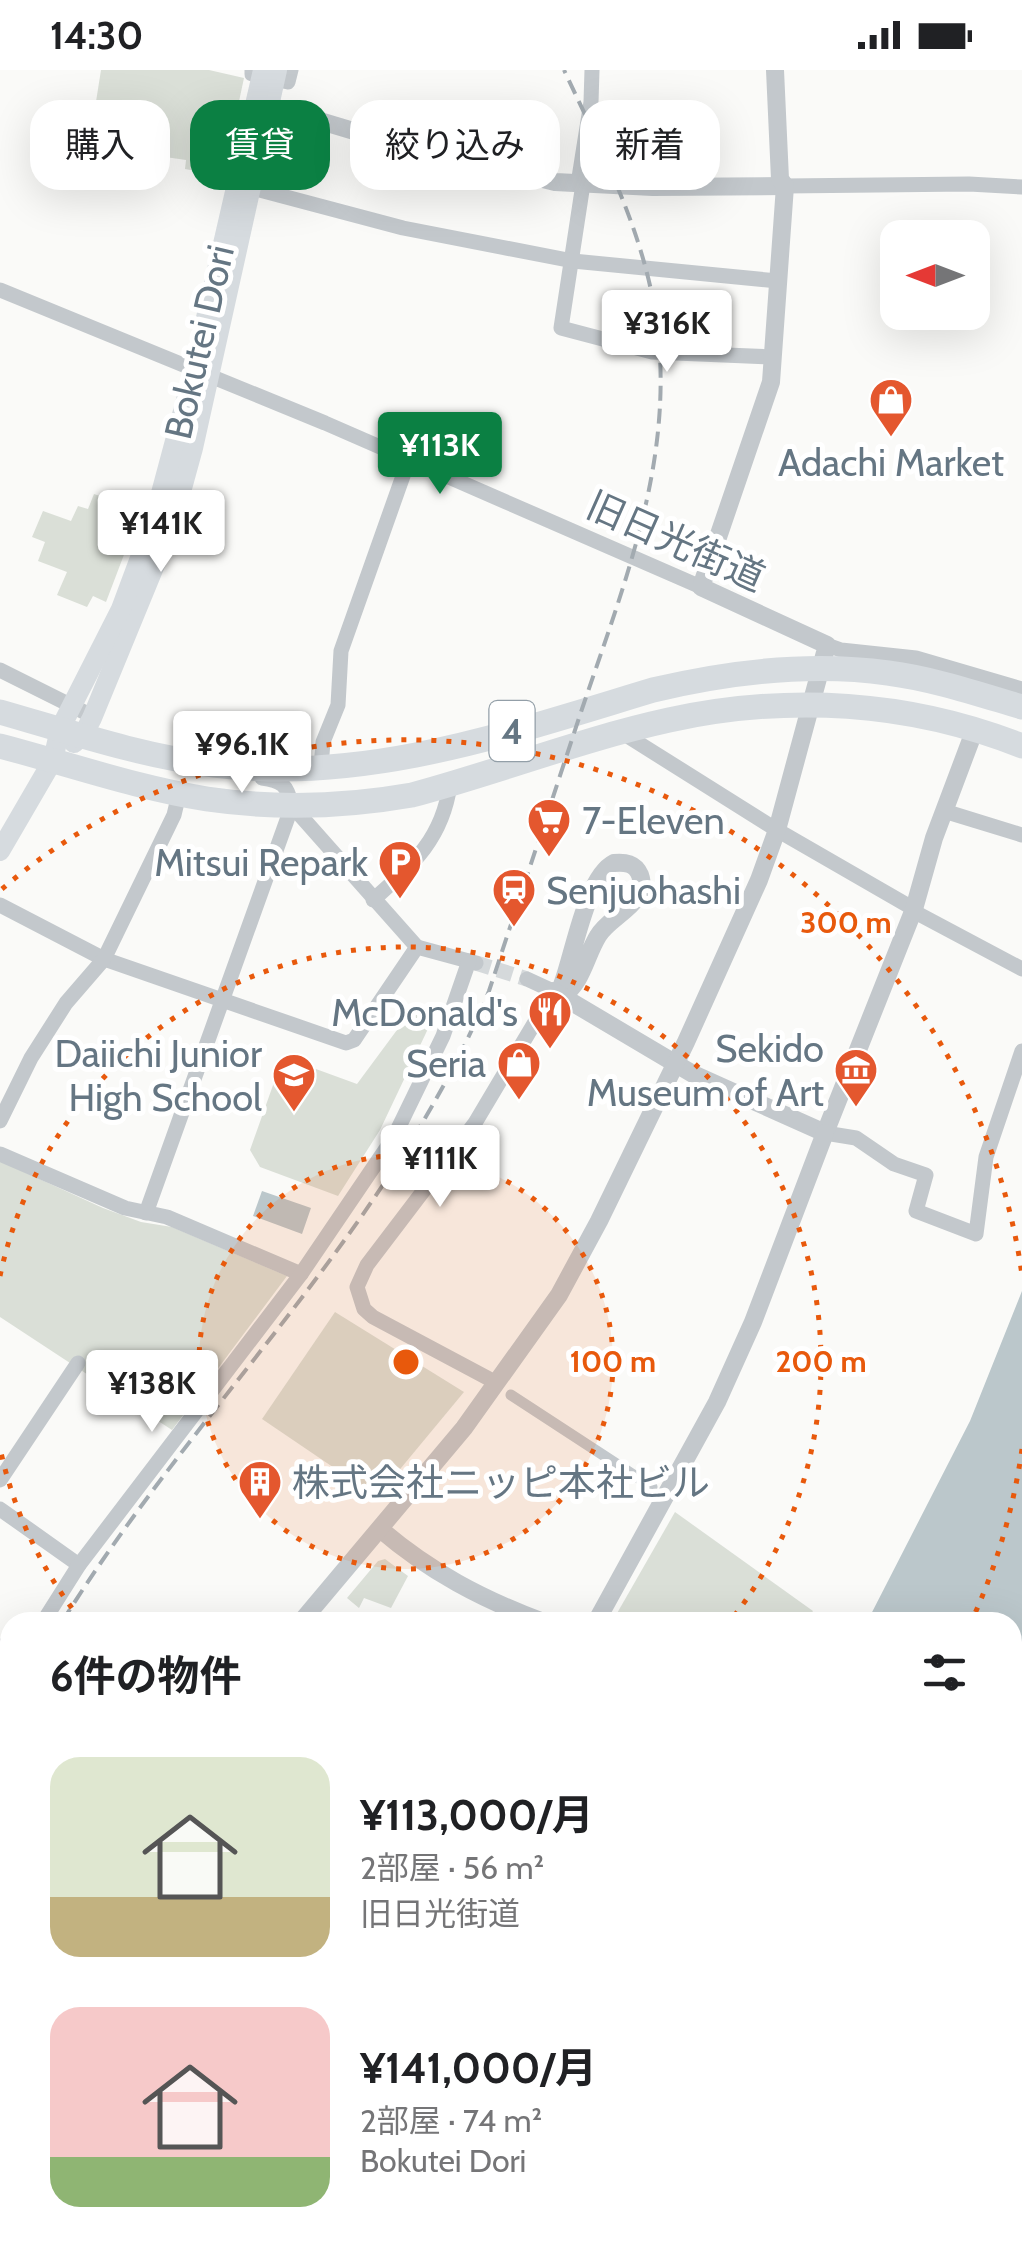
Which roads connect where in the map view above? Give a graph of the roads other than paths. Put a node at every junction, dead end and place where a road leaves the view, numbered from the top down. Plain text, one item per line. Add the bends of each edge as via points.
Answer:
1 (592, 70) edge
2 (775, 70) edge
3 (270, 72) edge
4 (263, 100) edge
5 (591, 100) edge
6 (330, 124) edge
7 (580, 184) joint
8 (786, 186) junction
9 (720, 187) edge
10 (1022, 187) edge
11 (243, 190) edge
12 (251, 190) edge
13 (260, 190) edge
14 (574, 261) junction
15 (778, 281) junction
16 (0, 290) edge
17 (773, 357) junction
18 (202, 372) junction
19 (409, 459) junction
20 (701, 587) junction
21 (824, 656) junction
22 (0, 670) edge
23 (1022, 689) edge
24 (811, 705) junction
25 (1022, 708) edge
26 (0, 712) edge
27 (77, 722) junction
28 (976, 729) junction
29 (622, 732) junction
30 (1017, 741) edge
31 (0, 746) edge
32 (53, 760) junction
33 (213, 765) junction
34 (321, 767) junction
35 (450, 784) junction
36 (179, 794) junction
37 (292, 806) junction
38 (944, 811) junction
39 (778, 830) junction
40 (1022, 835) edge
41 (0, 851) edge
42 (373, 900) junction
43 (0, 905) edge
44 (914, 910) junction
45 (417, 947) junction
46 (104, 958) junction
47 (1022, 969) edge
48 (527, 979) tunnel mouth
49 (558, 993) junction
50 (222, 1000) junction
51 (1022, 1051) edge
52 (675, 1064) junction
53 (0, 1121) edge
54 (825, 1133) junction
55 (0, 1154) edge
56 (146, 1212) junction
57 (301, 1274) junction
58 (78, 1363) dead end
59 (494, 1382) junction
60 (511, 1395) dead end
61 (0, 1480) edge
62 (652, 1487) dead end
63 (0, 1509) edge
64 (380, 1529) junction
65 (79, 1565) junction
66 (49, 1612) edge
67 (309, 1612) edge
68 (517, 1612) edge
69 (602, 1612) edge

1 - 5 street
2 - 8 street via 780,180
3 - 4 main road, Bokutei Dori
6 - 7 street
7 - 14 street
8 - 9 street
8 - 10 street
8 - 15 street
11 - 18 main road, Bokutei Dori
12 - 18 main road, Bokutei Dori
13 - 14 street via 403,228
14 - 15 street
14 - 17 street via 562,328 652,352
15 - 17 street
16 - 18 street, 旧日光街道
17 - 20 street via 768,394
18 - 19 street, 旧日光街道
18 - 27 main road, Bokutei Dori
19 - 20 street, 旧日光街道
19 - 34 street via 341,651 338,705
20 - 21 street, 旧日光街道
21 - 23 street via 841,650 916,658
21 - 24 street
21 - 25 highway, 4
21 - 34 highway, 4 via 690,681 430,754
22 - 27 street
24 - 28 highway, 4 via 898,710
24 - 29 highway, 4 via 703,713
24 - 39 street
26 - 27 highway, 4
27 - 32 main road, Bokutei Dori
27 - 33 highway, 4
28 - 30 highway, 4
28 - 38 street
29 - 35 highway, 4
29 - 39 street
31 - 32 highway, 4
32 - 36 highway, 4
32 - 41 main road, Bokutei Dori
33 - 34 highway, 4
33 - 37 street via 281,781
35 - 37 highway, 4 via 374,802
35 - 42 street via 430,845
36 - 37 highway, 4
36 - 46 street
37 - 42 street
37 - 50 street
38 - 40 street
38 - 44 street
39 - 44 street
39 - 52 street
42 - 45 street
43 - 46 street
44 - 47 street
44 - 54 street
45 - 50 street via 354,1040
45 - 57 street via 472,962 394,1137
46 - 50 street
46 - 53 street via 66,1003
48 - 49 street
49 - 49 street via 599,874 614,862 628,863 640,876 638,897 604,928 572,990
49 - 52 street
49 - 59 street via 475,1124 367,1264 357,1287 373,1317
50 - 56 street
51 - 54 street via 986,1157 976,1234 916,1211 926,1175 894,1164 856,1138
52 - 54 street
52 - 59 street via 559,1295
54 - 69 street via 717,1402
55 - 56 street
56 - 57 street
57 - 65 street
58 - 61 street
59 - 64 street
60 - 62 street
63 - 65 street
64 - 67 street
64 - 68 street via 444,1578
65 - 66 street

